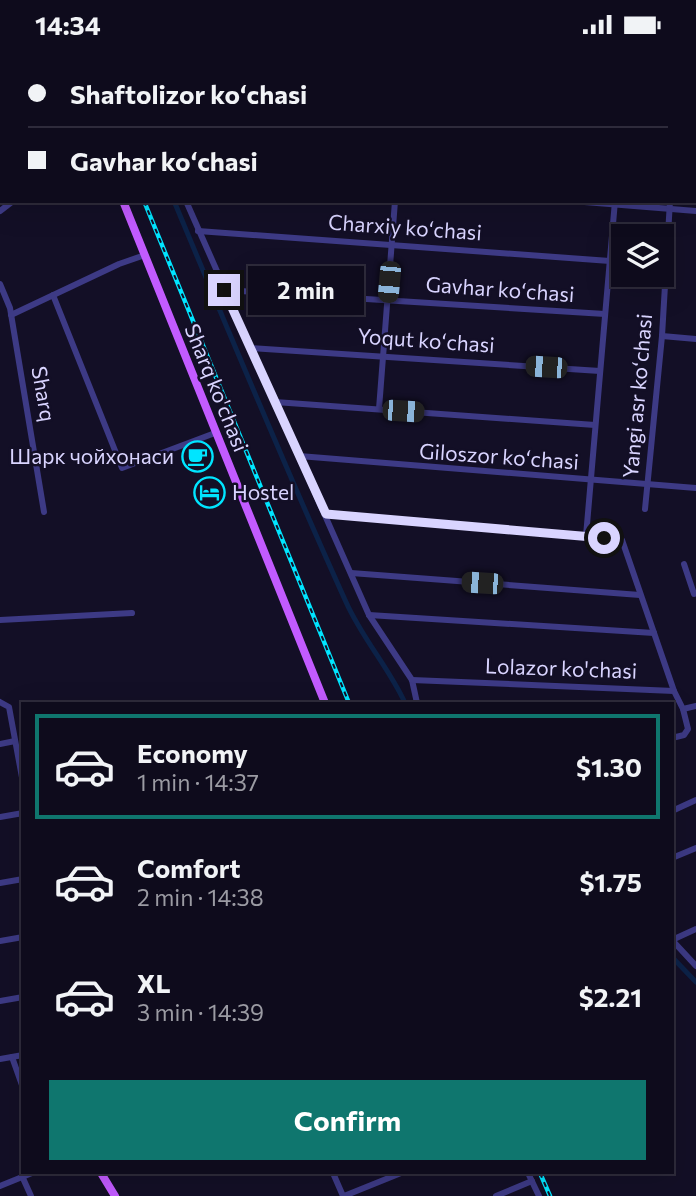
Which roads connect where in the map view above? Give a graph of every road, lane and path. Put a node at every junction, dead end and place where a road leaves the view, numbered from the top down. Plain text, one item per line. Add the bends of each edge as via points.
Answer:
1 (123, 203) edge
2 (187, 203) edge
3 (395, 203) edge
4 (615, 203) edge
5 (670, 205) edge
6 (696, 211) edge
7 (198, 232) junction
8 (392, 244) junction
9 (145, 255) junction
10 (610, 261) junction
11 (0, 284) edge
12 (224, 290) junction
13 (53, 295) junction
14 (387, 300) junction
15 (605, 314) junction
16 (11, 315) junction
17 (662, 337) junction
18 (696, 339) edge
19 (250, 348) junction
20 (383, 355) junction
21 (600, 371) junction
22 (275, 402) junction
23 (379, 409) junction
24 (595, 425) junction
25 (215, 433) junction
26 (299, 456) junction
27 (591, 481) junction
28 (647, 485) junction
29 (696, 488) edge
30 (645, 509) dead end
31 (44, 512) dead end
32 (326, 514) junction
33 (586, 536) junction
34 (684, 564) dead end
35 (351, 573) junction
36 (696, 593) edge
37 (640, 595) junction
38 (132, 613) dead end
39 (369, 615) junction
40 (0, 620) edge
41 (654, 633) junction
42 (412, 680) junction
43 (674, 691) junction
44 (0, 702) edge
45 (325, 702) edge
46 (417, 702) edge
47 (696, 706) edge
48 (683, 709) junction
49 (674, 738) edge
50 (15, 741) junction
51 (0, 744) edge
52 (21, 772) edge
53 (696, 800) edge
54 (674, 810) edge
55 (21, 813) edge
56 (0, 817) edge
57 (696, 848) edge
58 (674, 857) edge
59 (21, 879) edge
60 (0, 883) edge
61 (696, 929) edge
62 (21, 937) edge
63 (674, 939) edge
64 (0, 941) edge
65 (674, 942) edge
66 (696, 966) edge
67 (21, 997) edge
68 (0, 1001) edge
69 (21, 1055) edge
70 (12, 1057) junction
71 (0, 1059) edge
72 (21, 1082) edge
73 (30, 1174) edge
74 (103, 1174) edge
75 (333, 1174) edge
76 (399, 1174) edge
77 (528, 1174) edge
78 (22, 1177) junction
79 (532, 1181) junction
80 (0, 1186) edge
81 (31, 1196) edge
82 (115, 1196) edge
83 (344, 1196) edge
84 (496, 1196) edge
85 (539, 1196) edge

1 - 9 main road, Sharq ko'chasi
2 - 7 street
3 - 8 street
4 - 5 street
4 - 10 street
5 - 6 street
5 - 17 street, Yangi asr koʻchasi
7 - 8 street, Charxiy koʻchasi
7 - 12 street
8 - 10 street, Charxiy koʻchasi
8 - 14 street
9 - 13 street
9 - 25 main road, Sharq ko'chasi
10 - 15 street
11 - 16 street, Sharq
12 - 14 street, Gavhar koʻchasi
12 - 19 street
13 - 16 street
13 - 25 street via 122,468
14 - 15 street, Gavhar koʻchasi
14 - 20 street
15 - 21 street
16 - 31 street, Sharq
17 - 18 street
17 - 28 street, Yangi asr koʻchasi
19 - 20 street, Yoqut koʻchasi
19 - 22 street
20 - 21 street, Yoqut koʻchasi
20 - 23 street
21 - 24 street
22 - 23 street
22 - 26 street
23 - 24 street
24 - 27 street
25 - 45 main road, Sharq ko'chasi
26 - 27 street, Giloszor koʻchasi
26 - 32 street
27 - 28 street, Giloszor koʻchasi
27 - 33 street
28 - 29 street, Giloszor koʻchasi
28 - 30 street, Yangi asr koʻchasi
32 - 33 street
32 - 35 street
33 - 37 street via 622,540
34 - 36 street
35 - 37 street
35 - 39 street
37 - 41 street
38 - 40 street
39 - 41 street
39 - 42 street
41 - 43 street
42 - 43 street, Lolazor ko'chasi
42 - 46 street
43 - 48 street
44 - 50 street via 9,707
47 - 48 street
48 - 49 street via 688,729
50 - 51 street
50 - 52 street
53 - 54 street
55 - 56 street
57 - 58 street
59 - 60 street
61 - 63 street
62 - 64 street
65 - 66 street
67 - 68 street
69 - 70 street
70 - 71 street
70 - 72 street
73 - 78 street
74 - 82 main road
75 - 83 street
76 - 83 street
77 - 79 street
78 - 80 street
78 - 81 street
79 - 84 street
79 - 85 street

